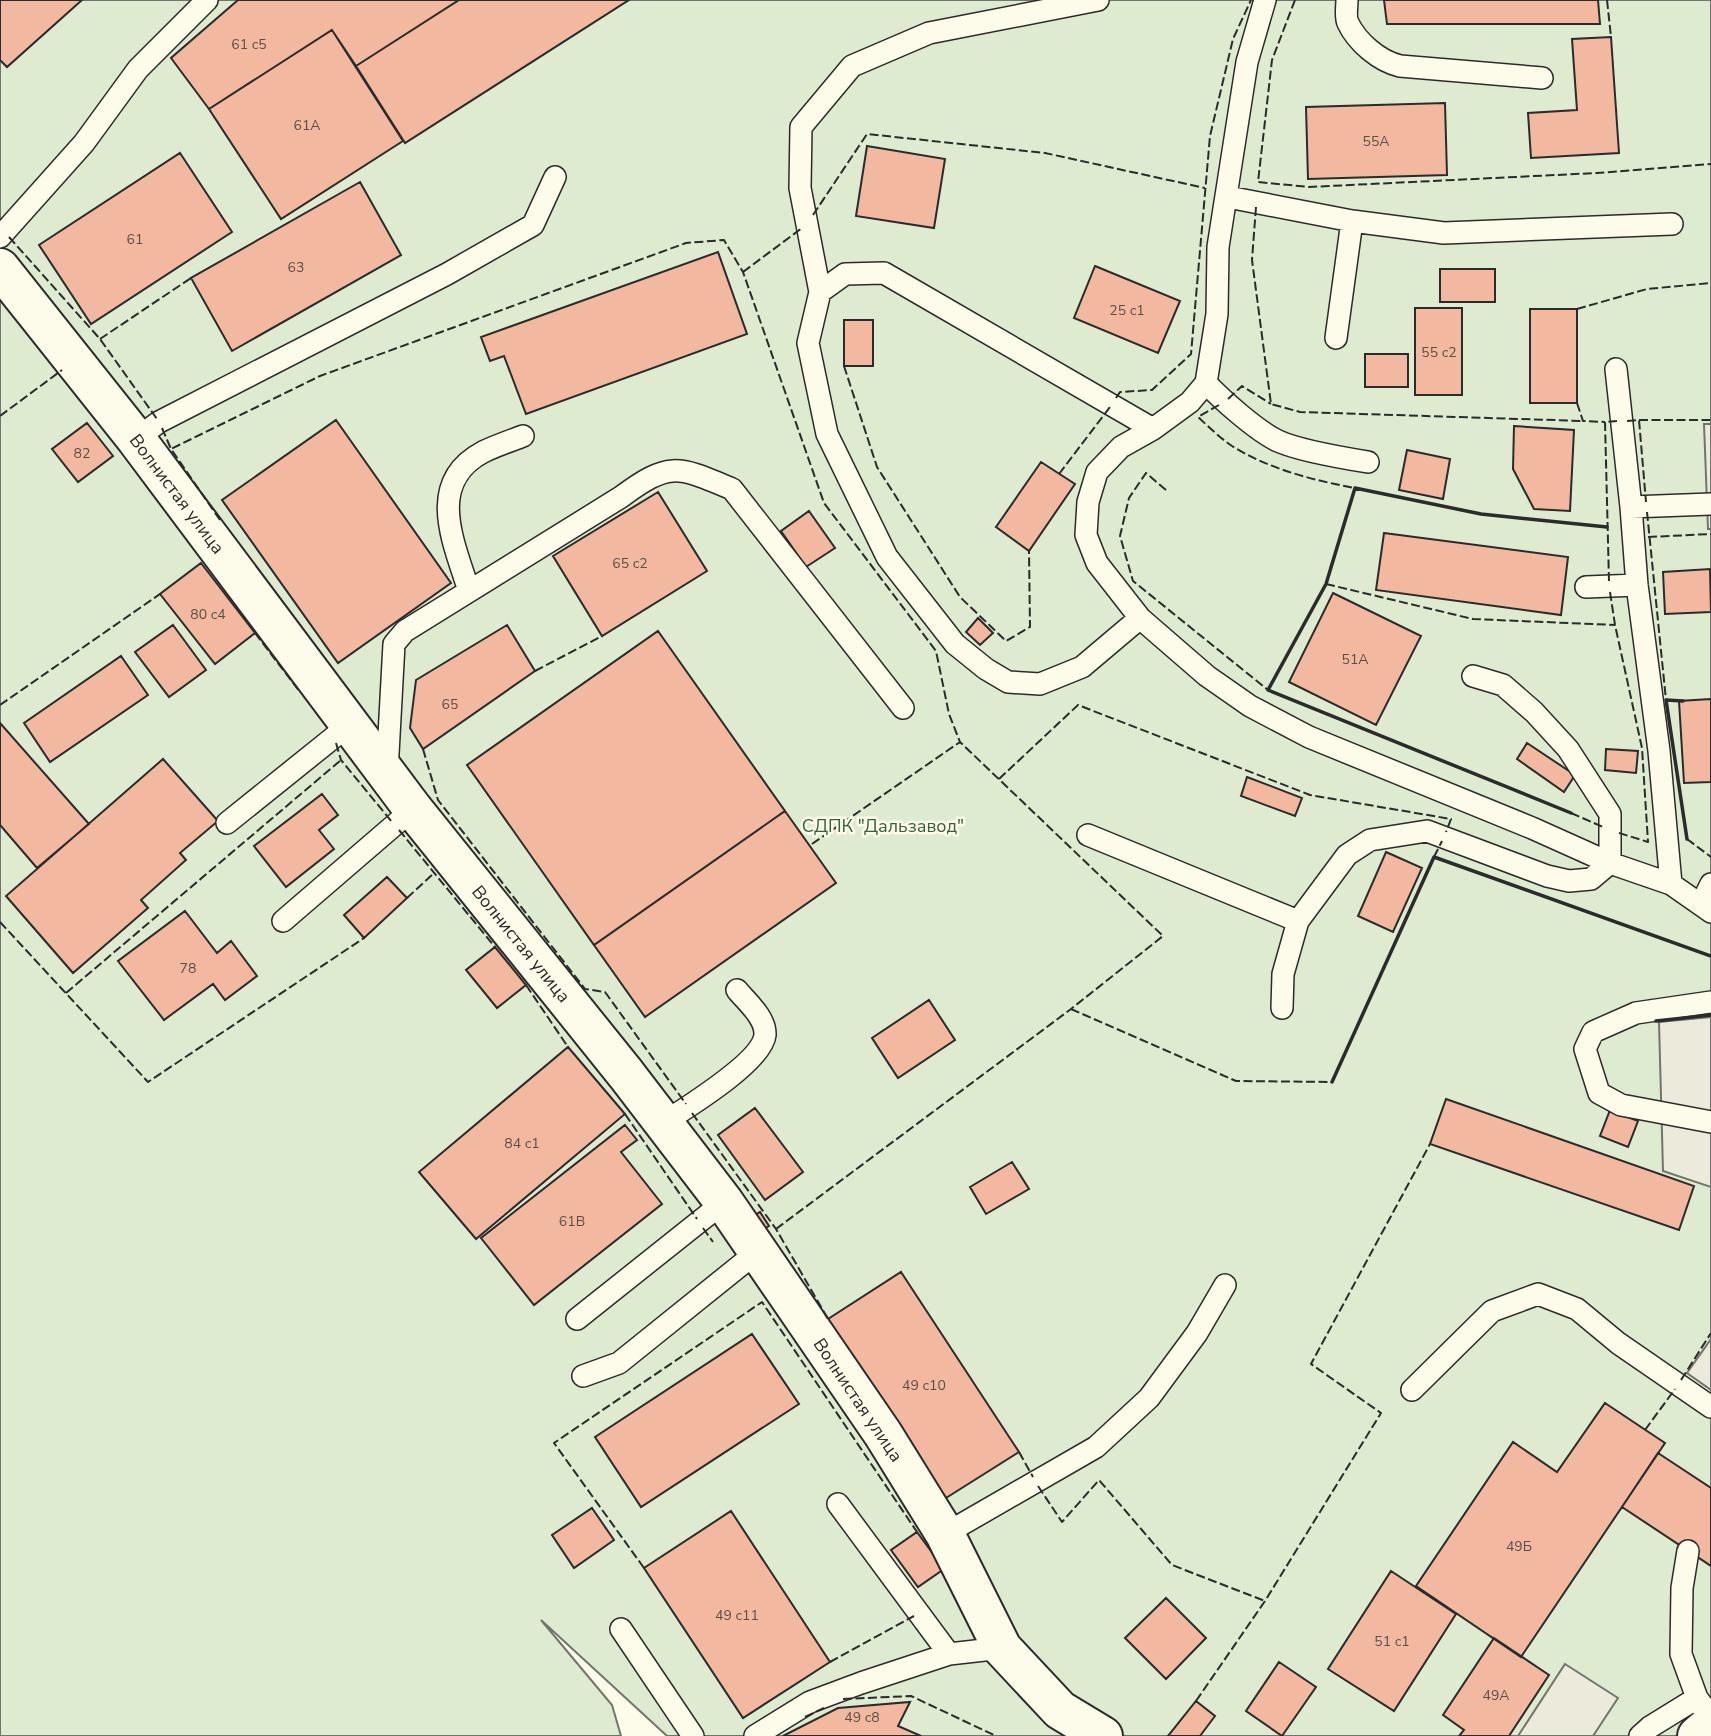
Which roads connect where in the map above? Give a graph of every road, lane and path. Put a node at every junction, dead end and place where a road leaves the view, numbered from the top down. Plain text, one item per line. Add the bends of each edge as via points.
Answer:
1 (207, 0) edge
2 (1098, 0) edge
3 (1265, 0) edge
4 (1347, 0) edge
5 (1542, 78) dead end
6 (555, 177) dead end
7 (1228, 197) junction
8 (1352, 221) junction
9 (1672, 224) dead end
10 (0, 237) edge
11 (0, 268) edge
12 (820, 292) junction
13 (1336, 338) dead end
14 (1616, 369) dead end
15 (1206, 383) junction
16 (1153, 429) junction
17 (523, 436) dead end
18 (136, 439) junction
19 (1368, 462) dead end
20 (1711, 504) edge
21 (1631, 507) junction
22 (1637, 585) junction
23 (1586, 587) dead end
24 (469, 591) junction
25 (1140, 618) junction
26 (1474, 676) dead end
27 (903, 708) dead end
28 (349, 725) junction
29 (387, 774) junction
30 (413, 809) junction
31 (227, 823) dead end
32 (1088, 835) dead end
33 (1610, 863) junction
34 (1671, 884) junction
35 (1711, 884) edge
36 (1706, 908) edge
37 (283, 921) dead end
38 (1298, 921) junction
39 (737, 989) dead end
40 (1711, 1002) edge
41 (1282, 1008) dead end
42 (1711, 1122) edge
43 (663, 1123) junction
44 (724, 1202) junction
45 (757, 1252) junction
46 (1225, 1285) dead end
47 (577, 1319) dead end
48 (583, 1377) dead end
49 (1412, 1390) dead end
50 (1711, 1408) edge
51 (838, 1504) dead end
52 (945, 1534) junction
53 (1688, 1551) dead end
54 (621, 1629) dead end
55 (1002, 1647) junction
56 (949, 1654) junction
57 (1704, 1711) edge
58 (1711, 1717) edge
59 (693, 1736) edge
60 (755, 1736) edge
61 (1103, 1736) edge
62 (1640, 1736) edge
63 (1697, 1736) edge

1 - 10 lane via 138,69 84,142
2 - 12 lane via 929,33 852,66 802,127 800,188
3 - 7 lane via 1247,62
4 - 5 lane via 1347,21 1385,63
6 - 18 lane via 533,225 159,422
7 - 8 lane
7 - 15 lane via 1218,247 1217,314
8 - 9 lane via 1444,233
8 - 13 lane
11 - 18 street, Волнистая улица
12 - 16 lane via 845,274 884,273
12 - 25 lane via 808,343 827,434 887,557 955,644 1008,682 1040,684 1082,667
14 - 21 lane
15 - 16 lane via 1190,402
15 - 19 lane via 1224,402 1278,441
16 - 25 lane via 1121,447 1097,471 1088,502 1086,535 1097,563
17 - 24 lane via 482,453 454,478 448,495 449,520
18 - 28 street, Волнистая улица
20 - 21 lane
21 - 22 lane
22 - 23 lane
22 - 34 lane
24 - 27 lane via 650,476 670,470 695,473 732,489
24 - 29 lane via 405,631 394,644
25 - 33 lane via 1207,676 1285,725
26 - 33 lane via 1503,685 1568,749 1610,814
28 - 29 street, Волнистая улица
28 - 31 lane
29 - 30 street, Волнистая улица
30 - 37 lane
30 - 43 street, Волнистая улица
32 - 38 lane
33 - 34 lane
33 - 38 lane via 1591,879 1569,881 1427,831 1370,841 1347,855
34 - 36 lane
35 - 36 lane
38 - 41 lane via 1283,974
39 - 43 lane via 761,1019 762,1047 751,1060
40 - 42 lane via 1636,1013 1593,1032 1585,1049 1599,1093 1621,1105
43 - 44 street, Волнистая улица
44 - 45 street, Волнистая улица
44 - 47 lane
45 - 48 lane via 619,1363
45 - 52 street, Волнистая улица via 883,1434
46 - 52 lane via 1197,1333 1149,1398 1096,1447
49 - 50 lane via 1492,1311 1538,1294 1577,1309
51 - 56 lane
52 - 55 street, Волнистая улица
53 - 57 lane via 1681,1654
54 - 59 lane
55 - 56 lane
55 - 61 street, Волнистая улица via 1060,1710
56 - 60 lane via 810,1703
57 - 58 lane
57 - 62 lane via 1650,1727
57 - 63 street

